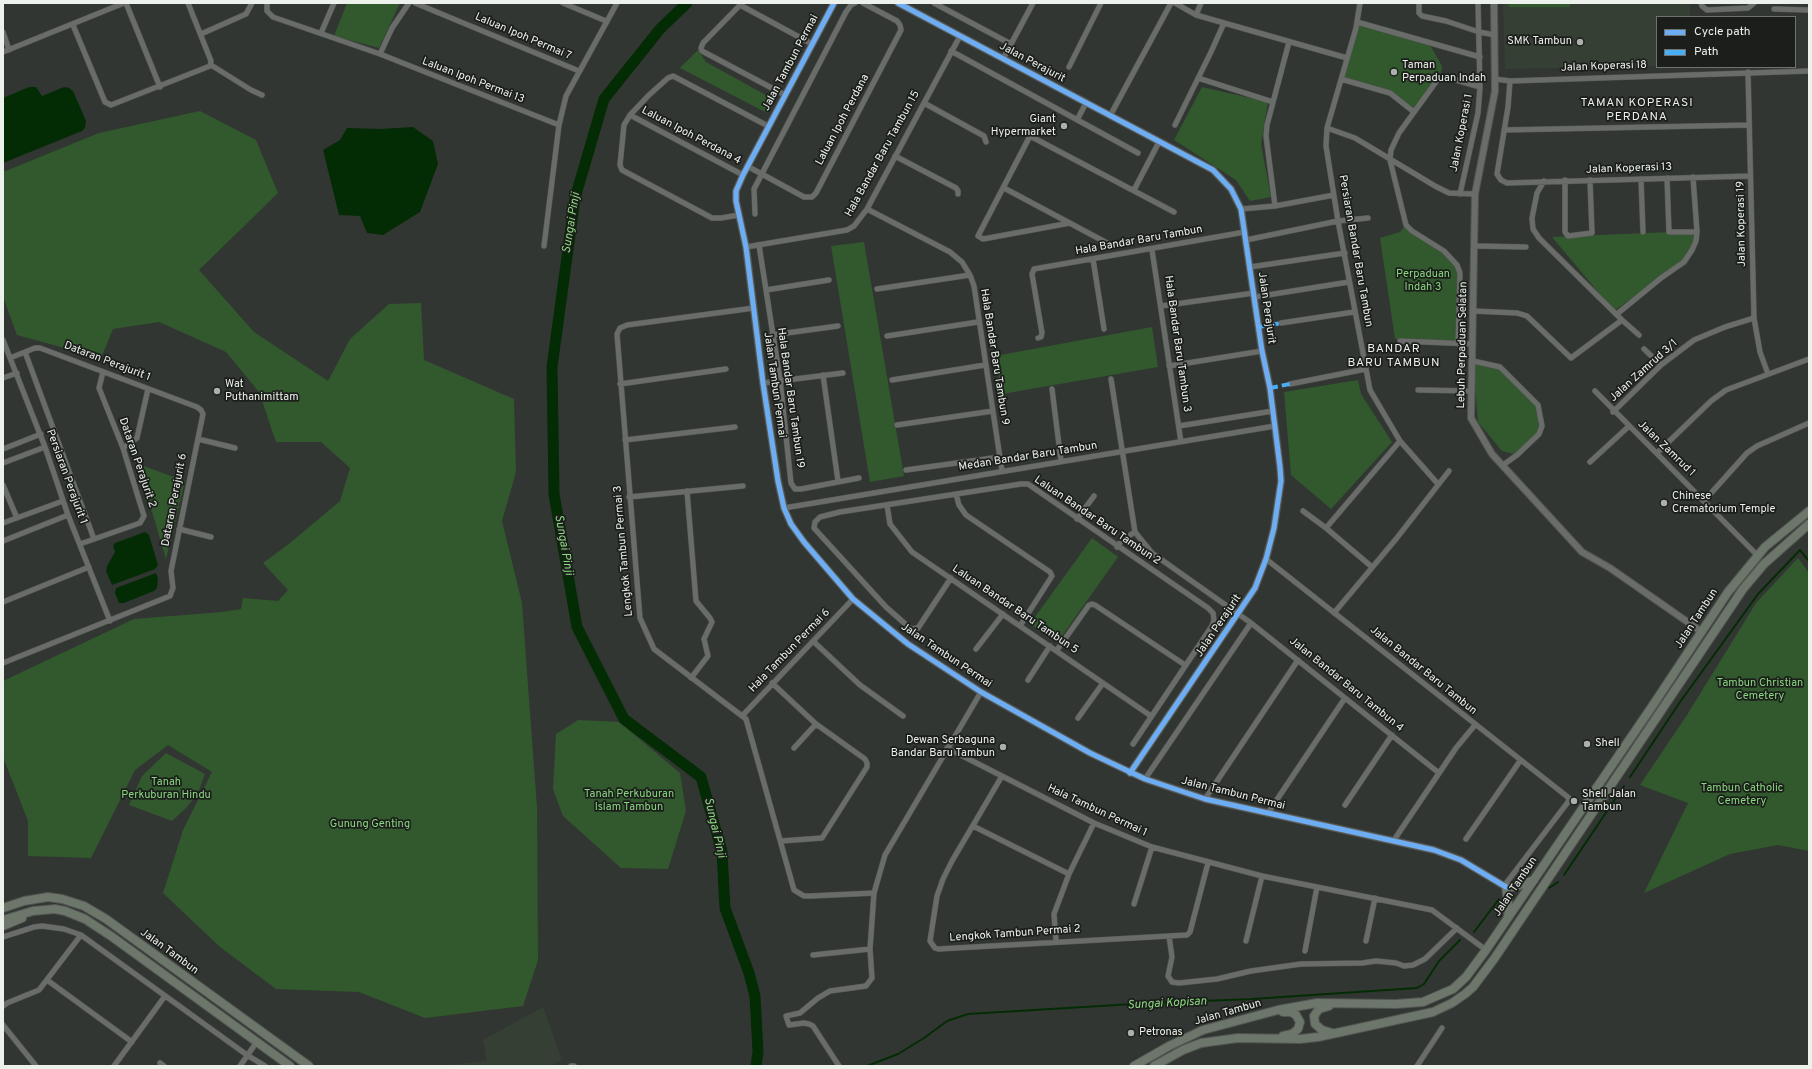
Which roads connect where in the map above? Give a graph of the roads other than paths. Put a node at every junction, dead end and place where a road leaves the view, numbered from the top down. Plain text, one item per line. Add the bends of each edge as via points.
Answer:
1 (125, 3) edge
2 (188, 3) edge
3 (252, 3) edge
4 (267, 3) edge
5 (334, 3) edge
6 (409, 3) edge
7 (415, 3) edge
8 (563, 3) edge
9 (617, 3) edge
10 (834, 3) edge
11 (855, 3) edge
12 (862, 3) edge
13 (898, 3) edge
14 (934, 3) edge
15 (1033, 3) edge
16 (1101, 3) edge
17 (1171, 3) edge
18 (1175, 3) edge
19 (1201, 3) edge
20 (1360, 3) edge
21 (1419, 3) edge
22 (1478, 3) edge
23 (1494, 3) edge
24 (1701, 3) edge
25 (1754, 3) edge
26 (741, 4) edge
27 (113, 5) edge
28 (1774, 9) dead end
29 (1809, 10) edge
30 (1196, 15) junction
31 (606, 21) junction
32 (1357, 22) junction
33 (1224, 23) junction
34 (73, 25) junction
35 (3, 32) edge
36 (1479, 32) junction
37 (321, 33) junction
38 (201, 34) junction
39 (1495, 35) junction
40 (960, 36) junction
41 (1289, 42) junction
42 (812, 44) junction
43 (1011, 44) junction
44 (9, 50) junction
45 (952, 51) junction
46 (3, 52) edge
47 (380, 54) junction
48 (1003, 58) junction
49 (1347, 58) junction
50 (1480, 58) junction
51 (211, 64) junction
52 (1069, 67) dead end
53 (579, 71) junction
54 (1809, 71) edge
55 (1748, 72) junction
56 (1198, 78) junction
57 (1341, 79) junction
58 (1496, 79) junction
59 (1510, 81) junction
60 (1480, 86) junction
61 (160, 87) junction
62 (262, 95) dead end
63 (785, 95) junction
64 (1273, 102) junction
65 (924, 103) junction
66 (1086, 103) junction
67 (1414, 112) junction
68 (630, 115) junction
69 (1110, 116) junction
70 (1077, 120) junction
71 (559, 125) junction
72 (1175, 125) dead end
73 (1749, 125) junction
74 (768, 126) junction
75 (1327, 128) junction
76 (1504, 130) junction
77 (986, 142) dead end
78 (1159, 142) junction
79 (1138, 152) dead end
80 (895, 156) junction
81 (1390, 160) junction
82 (747, 166) junction
83 (762, 174) junction
84 (743, 175) junction
85 (1750, 176) junction
86 (1693, 177) junction
87 (1667, 178) junction
88 (1640, 179) junction
89 (1564, 180) junction
90 (1590, 180) junction
91 (1544, 181) junction
92 (1004, 188) junction
93 (1134, 190) junction
94 (958, 194) dead end
95 (1460, 194) junction
96 (1475, 194) junction
97 (1334, 195) junction
98 (1274, 206) junction
99 (867, 209) junction
100 (1241, 209) junction
101 (1174, 212) dead end
102 (755, 214) dead end
103 (739, 215) junction
104 (1368, 218) dead end
105 (1338, 221) junction
106 (1070, 223) junction
107 (1245, 232) junction
108 (1643, 232) dead end
109 (1697, 232) junction
110 (1246, 240) junction
111 (759, 244) junction
112 (1109, 244) dead end
113 (544, 246) dead end
114 (1475, 246) junction
115 (746, 247) junction
116 (1526, 247) dead end
117 (1152, 250) junction
118 (1345, 253) junction
119 (1093, 259) junction
120 (1250, 267) junction
121 (970, 275) junction
122 (829, 280) dead end
123 (1349, 282) junction
124 (877, 289) dead end
125 (766, 290) junction
126 (1255, 295) junction
127 (1161, 306) junction
128 (754, 308) junction
129 (1473, 311) junction
130 (1354, 312) junction
131 (1617, 314) junction
132 (1754, 318) junction
133 (1622, 320) junction
134 (978, 322) junction
135 (1281, 323) dead end
136 (838, 326) dead end
137 (1104, 329) dead end
138 (772, 335) junction
139 (1640, 335) dead end
140 (887, 336) dead end
141 (1038, 338) dead end
142 (3, 340) edge
143 (1400, 341) dead end
144 (1458, 344) junction
145 (1473, 344) junction
146 (1644, 349) dead end
147 (1262, 351) junction
148 (24, 352) junction
149 (10, 358) junction
150 (1809, 359) edge
151 (1473, 360) junction
152 (985, 365) junction
153 (1661, 365) junction
154 (1169, 366) junction
155 (726, 369) dead end
156 (1366, 369) junction
157 (103, 372) junction
158 (16, 373) junction
159 (843, 373) dead end
160 (1768, 374) junction
161 (823, 375) junction
162 (3, 378) edge
163 (1111, 379) dead end
164 (780, 380) junction
165 (892, 380) dead end
166 (763, 383) junction
167 (620, 384) junction
168 (1290, 384) dead end
169 (148, 388) junction
170 (1052, 389) dead end
171 (1418, 390) dead end
172 (1472, 391) junction
173 (1595, 391) dead end
174 (197, 407) joint
175 (993, 411) junction
176 (1273, 411) junction
177 (1613, 412) junction
178 (1809, 423) edge
179 (896, 425) dead end
180 (1179, 426) junction
181 (1275, 426) junction
182 (735, 427) dead end
183 (1628, 427) junction
184 (41, 434) junction
185 (198, 439) junction
186 (625, 440) junction
187 (1400, 441) junction
188 (1181, 442) junction
189 (45, 447) junction
190 (122, 448) junction
191 (236, 448) dead end
192 (3, 449) edge
193 (1124, 451) junction
194 (1657, 453) junction
195 (1000, 458) junction
196 (1062, 461) junction
197 (1590, 462) dead end
198 (3, 463) edge
199 (1503, 465) junction
200 (906, 470) dead end
201 (1002, 471) junction
202 (1449, 471) dead end
203 (859, 478) dead end
204 (838, 482) junction
205 (1438, 484) junction
206 (3, 485) edge
207 (743, 486) dead end
208 (687, 491) junction
209 (956, 494) junction
210 (1094, 496) dead end
211 (629, 497) junction
212 (63, 501) junction
213 (1704, 501) junction
214 (887, 505) junction
215 (784, 508) junction
216 (1303, 511) dead end
217 (1809, 511) edge
218 (68, 515) junction
219 (16, 518) junction
220 (1076, 519) junction
221 (3, 523) edge
222 (1809, 524) edge
223 (1326, 528) junction
224 (180, 529) junction
225 (1135, 532) junction
226 (211, 537) dead end
227 (94, 539) junction
228 (3, 541) edge
229 (80, 544) junction
230 (1116, 547) junction
231 (1757, 555) junction
232 (1266, 559) junction
233 (89, 567) junction
234 (1372, 567) junction
235 (951, 578) junction
236 (853, 600) junction
237 (3, 602) edge
238 (1334, 613) junction
239 (1003, 614) junction
240 (1239, 614) junction
241 (110, 621) junction
242 (1251, 623) junction
243 (1020, 626) junction
244 (1702, 632) junction
245 (814, 642) junction
246 (1050, 646) junction
247 (976, 650) dead end
248 (1057, 650) junction
249 (1298, 660) junction
250 (3, 662) edge
251 (1185, 665) junction
252 (691, 678) junction
253 (1028, 680) dead end
254 (772, 683) junction
255 (1103, 683) junction
256 (981, 692) junction
257 (1345, 698) junction
258 (742, 716) junction
259 (903, 716) dead end
260 (1151, 716) junction
261 (1078, 718) dead end
262 (816, 724) junction
263 (1475, 725) junction
264 (1392, 735) junction
265 (1133, 744) dead end
266 (794, 748) dead end
267 (947, 748) junction
268 (1520, 761) junction
269 (1130, 772) junction
270 (1439, 773) junction
271 (1002, 776) junction
272 (1145, 779) junction
273 (1205, 799) junction
274 (1345, 805) dead end
275 (1268, 813) junction
276 (1094, 823) junction
277 (974, 826) junction
278 (1466, 839) dead end
279 (1394, 840) junction
280 (781, 842) junction
281 (1152, 847) junction
282 (1208, 863) junction
283 (1070, 874) junction
284 (1262, 876) junction
285 (1534, 880) junction
286 (1317, 887) junction
287 (1505, 887) junction
288 (874, 893) junction
289 (1375, 898) junction
290 (1134, 904) dead end
291 (3, 908) edge
292 (33, 911) junction
293 (1507, 918) junction
294 (3, 920) edge
295 (3, 926) edge
296 (1457, 928) junction
297 (81, 935) junction
298 (1169, 936) junction
299 (3, 937) edge
300 (1056, 941) junction
301 (1246, 941) dead end
302 (1366, 941) dead end
303 (870, 949) junction
304 (1486, 950) junction
305 (1305, 951) dead end
306 (812, 955) dead end
307 (47, 980) junction
308 (166, 996) junction
309 (1337, 1004) junction
310 (3, 1006) edge
311 (1268, 1013) junction
312 (3, 1025) edge
313 (1442, 1028) dead end
314 (1333, 1034) junction
315 (1274, 1038) junction
316 (132, 1042) junction
317 (256, 1043) junction
318 (247, 1055) junction
319 (36, 1066) edge
320 (114, 1066) edge
321 (240, 1066) edge
322 (265, 1066) edge
323 (290, 1066) edge
324 (309, 1066) edge
325 (571, 1066) edge
326 (574, 1066) edge
327 (839, 1066) edge
328 (1134, 1066) edge
329 (1154, 1066) edge
330 (1417, 1066) edge

1 - 27 street
1 - 61 street
2 - 38 street
3 - 38 street via 247,13
4 - 37 street, Laluan Ipoh Permai 13 via 267,11 273,16
5 - 37 street
6 - 47 street via 392,28
7 - 53 street, Laluan Ipoh Permai 7
8 - 31 street
9 - 31 street
10 - 42 street, Jalan Tambun Permai
11 - 83 street via 846,12
12 - 83 street, Laluan Ipoh Perdana via 897,21 901,30 816,193 807,198
13 - 40 street, Jalan Perajurit
14 - 43 street
15 - 43 street
16 - 52 street
17 - 69 street
18 - 30 street
19 - 30 street
20 - 32 street, Persiaran Bandar Baru Tambun
21 - 36 street via 1419,13 1422,16
22 - 36 street, Jalan Koperasi 1
23 - 39 street, Lebuh Perpaduan Selatan
24 - 25 street via 1707,10 1748,8
26 - 42 street
26 - 63 street via 702,43 702,51
27 - 34 street
28 - 29 street
30 - 33 street
31 - 53 street
32 - 49 street, Persiaran Bandar Baru Tambun
32 - 50 street
33 - 41 street
33 - 56 street
34 - 44 street
34 - 61 street via 105,102 111,105
35 - 44 street
36 - 39 street
36 - 50 street, Jalan Koperasi 1
37 - 47 street, Laluan Ipoh Permai 13
38 - 51 street
39 - 58 street, Lebuh Perpaduan Selatan
40 - 45 street, Hala Bandar Baru Tambun 15
40 - 48 street, Jalan Perajurit
41 - 49 street
41 - 64 street
42 - 63 street, Jalan Tambun Permai
43 - 48 street
44 - 46 street
45 - 65 street, Hala Bandar Baru Tambun 15
45 - 70 street
47 - 71 street, Laluan Ipoh Permai 13
48 - 66 street, Jalan Perajurit
49 - 57 street, Persiaran Bandar Baru Tambun
50 - 60 street, Jalan Koperasi 1
51 - 61 street
51 - 62 street
53 - 71 street via 566,96
54 - 55 street, Jalan Koperasi 18
55 - 59 street, Jalan Koperasi 18
55 - 73 street, Jalan Koperasi 19
56 - 64 street
56 - 72 street
57 - 67 street via 1390,93
57 - 75 street, Persiaran Bandar Baru Tambun
58 - 59 street, Jalan Koperasi 18
58 - 96 street, Lebuh Perpaduan Selatan
59 - 76 street
60 - 67 street via 1446,77 1438,79
60 - 95 street, Jalan Koperasi 1 via 1478,113
63 - 74 street, Jalan Tambun Permai
64 - 98 street via 1266,136
65 - 77 street via 984,136
65 - 80 street, Hala Bandar Baru Tambun 15
66 - 69 street, Jalan Perajurit
66 - 70 street
67 - 81 street via 1399,133 1391,150
68 - 74 street via 673,76
68 - 84 street, Laluan Ipoh Perdana 4
68 - 103 street via 624,125 622,138 622,170 712,218
69 - 78 street, Jalan Perajurit
70 - 79 street
71 - 113 street
73 - 76 street
73 - 85 street, Jalan Koperasi 19
74 - 82 street, Jalan Tambun Permai
75 - 81 street via 1355,138
75 - 97 street, Persiaran Bandar Baru Tambun via 1326,146
76 - 91 street, Jalan Koperasi 13 via 1497,174 1501,180 1507,183
78 - 93 street
78 - 100 street, Jalan Perajurit via 1213,170 1231,189
80 - 94 street via 956,188
80 - 99 street, Hala Bandar Baru Tambun 15
81 - 95 street via 1449,193
81 - 144 street via 1406,225 1444,251 1457,265 1460,273
82 - 83 street, Laluan Ipoh Perdana
82 - 84 street, Jalan Tambun Permai
83 - 102 street via 753,190
84 - 103 street, Jalan Tambun Permai via 736,191
85 - 86 street, Jalan Koperasi 13
85 - 132 street, Jalan Koperasi 19
86 - 87 street, Jalan Koperasi 13
86 - 109 street
87 - 88 street, Jalan Koperasi 13
87 - 109 street via 1669,232
88 - 90 street, Jalan Koperasi 13
88 - 108 street
89 - 90 street, Jalan Koperasi 13
89 - 90 street via 1565,232 1568,236 1592,233
89 - 91 street, Jalan Koperasi 13
91 - 131 street via 1537,193 1532,218 1533,229 1539,238
92 - 93 street via 1030,136
92 - 106 street
92 - 106 street via 978,236 983,239
93 - 101 street
95 - 96 street
96 - 114 street, Lebuh Perpaduan Selatan
97 - 98 street
97 - 105 street, Persiaran Bandar Baru Tambun
98 - 100 street
99 - 111 street, Hala Bandar Baru Tambun 15 via 849,230
99 - 121 street, Hala Bandar Baru Tambun 9 via 950,252 962,262
100 - 107 street, Jalan Perajurit
103 - 115 street, Jalan Tambun Permai
104 - 105 street
105 - 110 street
105 - 118 street, Persiaran Bandar Baru Tambun
106 - 112 street
107 - 110 street, Jalan Perajurit
107 - 117 street, Hala Bandar Baru Tambun
109 - 131 street via 1696,241 1684,262
110 - 120 street, Jalan Perajurit
111 - 115 street, Hala Bandar Baru Tambun 15
111 - 125 street, Hala Bandar Baru Tambun 19
114 - 116 street
114 - 129 street, Lebuh Perpaduan Selatan
115 - 128 street, Jalan Tambun Permai
117 - 119 street, Hala Bandar Baru Tambun
117 - 127 street, Hala Bandar Baru Tambun 3
118 - 120 street
118 - 123 street, Persiaran Bandar Baru Tambun
119 - 137 street
119 - 141 street, Hala Bandar Baru Tambun via 1033,270 1042,333
120 - 126 street, Jalan Perajurit
121 - 124 street
121 - 134 street, Hala Bandar Baru Tambun 9 via 974,286
122 - 125 street
123 - 126 street
123 - 130 street, Persiaran Bandar Baru Tambun
125 - 138 street, Hala Bandar Baru Tambun 19
126 - 127 street
126 - 147 street, Jalan Perajurit
127 - 154 street, Hala Bandar Baru Tambun 3
128 - 166 street, Jalan Tambun Permai
128 - 167 street, Lengkok Tambun Permai 3 via 627,325 618,330 616,338
129 - 133 street via 1527,316 1571,358
129 - 145 street, Lebuh Perpaduan Selatan
130 - 135 street
130 - 156 street, Persiaran Bandar Baru Tambun
131 - 133 street
132 - 153 street, Jalan Zamrud 3/1 via 1694,340
132 - 160 street, Jalan Koperasi 19 via 1760,352
133 - 139 street
134 - 140 street
134 - 152 street, Hala Bandar Baru Tambun 9
136 - 138 street
138 - 164 street, Hala Bandar Baru Tambun 19
142 - 149 street, Persiaran Perajurit 1
143 - 144 street
144 - 145 street
145 - 151 street, Lebuh Perpaduan Selatan
146 - 153 street
147 - 154 street
147 - 176 street, Jalan Perajurit
148 - 149 street, Dataran Perajurit 1
148 - 157 street, Dataran Perajurit 1 via 40,348
148 - 227 street, Persiaran Perajurit 1
149 - 158 street, Persiaran Perajurit 1
150 - 160 street
151 - 172 street, Lebuh Perpaduan Selatan
151 - 199 street via 1500,367 1538,405 1542,426 1540,434
152 - 165 street
152 - 175 street, Hala Bandar Baru Tambun 9
153 - 177 street, Jalan Zamrud 3/1
154 - 180 street, Hala Bandar Baru Tambun 3
155 - 167 street
156 - 168 street
156 - 187 street, Persiaran Bandar Baru Tambun via 1370,390
157 - 169 street, Dataran Perajurit 1
157 - 190 street, Dataran Perajurit 2 via 100,389
158 - 162 street
158 - 184 street, Persiaran Perajurit 1
159 - 161 street
160 - 194 street via 1726,390 1712,400
161 - 164 street
161 - 204 street
163 - 193 street
164 - 166 street
164 - 204 street, Hala Bandar Baru Tambun 19 via 791,483 795,489 800,489
166 - 215 street, Jalan Tambun Permai
167 - 186 street, Lengkok Tambun Permai 3
169 - 174 street, Dataran Perajurit 1
169 - 190 street via 137,438
170 - 196 street
171 - 172 street
172 - 199 street, Lebuh Perpaduan Selatan via 1471,418 1492,454
173 - 177 street, Jalan Zamrud 1
174 - 185 street, Dataran Perajurit 6 via 203,414
175 - 179 street
175 - 195 street, Hala Bandar Baru Tambun 9
176 - 180 street
176 - 181 street, Jalan Perajurit
177 - 183 street, Jalan Zamrud 1
178 - 213 street via 1747,453
180 - 188 street, Hala Bandar Baru Tambun 3
181 - 188 street, Medan Bandar Baru Tambun
181 - 232 street, Jalan Perajurit via 1281,480 1274,528
182 - 186 street
183 - 194 street, Jalan Zamrud 1
183 - 197 street
184 - 189 street, Persiaran Perajurit 1
184 - 192 street
185 - 191 street
185 - 224 street, Dataran Perajurit 6
186 - 211 street, Lengkok Tambun Permai 3
187 - 205 street, Persiaran Bandar Baru Tambun
187 - 223 street
188 - 193 street, Medan Bandar Baru Tambun
189 - 198 street
189 - 212 street, Persiaran Perajurit 1
190 - 227 street, Dataran Perajurit 2 via 144,519 140,523
193 - 196 street, Medan Bandar Baru Tambun
193 - 225 street
194 - 213 street, Jalan Zamrud 1
195 - 200 street
195 - 201 street, Hala Bandar Baru Tambun 9
196 - 201 street, Medan Bandar Baru Tambun
199 - 244 street, Lebuh Perpaduan Selatan via 1582,552 1616,572
201 - 215 street, Medan Bandar Baru Tambun
202 - 205 street
203 - 204 street, Hala Bandar Baru Tambun 19
205 - 234 street
206 - 219 street
207 - 208 street
208 - 211 street
208 - 252 street via 696,601 712,622 704,639 708,656
209 - 214 street, Laluan Bandar Baru Tambun 2
209 - 220 street, Laluan Bandar Baru Tambun 2 via 1028,484
209 - 243 street via 966,515 1050,572 1052,576
210 - 220 street
211 - 252 street, Lengkok Tambun Permai 3 via 640,618 654,649
212 - 218 street, Persiaran Perajurit 1
212 - 219 street
213 - 231 street, Jalan Zamrud 1
214 - 235 street, Laluan Bandar Baru Tambun 5 via 890,524 912,552
214 - 235 street, Laluan Bandar Baru Tambun 2 via 820,517 814,528 886,607 911,629 918,628
215 - 236 street, Jalan Tambun Permai via 791,524 804,542
216 - 223 street
217 - 231 main road, Jalan Tambun
218 - 228 street
218 - 229 street, Persiaran Perajurit 1
219 - 221 street
220 - 230 street, Laluan Bandar Baru Tambun 2
222 - 314 main road, Jalan Tambun via 1764,564 1743,589 1473,987 1452,1003 1433,1012
223 - 234 street
224 - 226 street
224 - 241 street, Dataran Perajurit 6 via 171,571 173,588 167,598
225 - 230 street
225 - 240 street, Jalan Bandar Baru Tambun 4 via 1152,553
227 - 229 street, Dataran Perajurit 2
229 - 233 street, Persiaran Perajurit 1
230 - 251 street, Laluan Bandar Baru Tambun 2 via 1208,608 1213,614 1212,626
231 - 244 main road, Jalan Tambun via 1728,592
232 - 238 street, Jalan Bandar Baru Tambun
232 - 240 street, Jalan Perajurit via 1255,588
233 - 237 street
233 - 241 street, Persiaran Perajurit 1
234 - 238 street
235 - 239 street, Laluan Bandar Baru Tambun 5
236 - 245 street, Hala Tambun Permai 6
236 - 256 street, Jalan Tambun Permai via 908,644
238 - 263 street, Jalan Bandar Baru Tambun
239 - 243 street, Laluan Bandar Baru Tambun 5
239 - 247 street
240 - 242 street, Jalan Bandar Baru Tambun 4
240 - 269 street, Jalan Perajurit
241 - 250 street
242 - 249 street, Jalan Bandar Baru Tambun 4
242 - 272 street
243 - 246 street, Laluan Bandar Baru Tambun 5
244 - 285 main road, Jalan Tambun
245 - 254 street, Hala Tambun Permai 6
245 - 259 street via 860,685
246 - 248 street, Laluan Bandar Baru Tambun 5
246 - 253 street
248 - 251 street via 1089,605 1095,605
248 - 255 street, Laluan Bandar Baru Tambun 5
249 - 257 street, Jalan Bandar Baru Tambun 4
249 - 273 street
251 - 260 street
252 - 258 street, Lengkok Tambun Permai 3
254 - 258 street, Hala Tambun Permai 6
254 - 262 street
255 - 260 street, Laluan Bandar Baru Tambun 5
255 - 261 street
256 - 267 street
256 - 269 street, Jalan Tambun Permai via 1090,754
257 - 264 street, Jalan Bandar Baru Tambun 4
257 - 275 street
258 - 280 street, Lengkok Tambun Permai 3 via 748,724
260 - 265 street
262 - 266 street
262 - 280 street via 865,759 867,765 822,838
263 - 268 street, Jalan Bandar Baru Tambun
263 - 270 street
264 - 270 street, Jalan Bandar Baru Tambun 4
264 - 274 street
267 - 271 street, Hala Tambun Permai 1
267 - 288 street via 885,855
268 - 278 street
268 - 287 street, Jalan Bandar Baru Tambun via 1568,798 1568,802
269 - 272 street, Jalan Tambun Permai
270 - 279 street
271 - 276 street, Hala Tambun Permai 1
271 - 277 street, Lengkok Tambun Permai 2
272 - 273 street, Jalan Tambun Permai
273 - 275 street, Jalan Tambun Permai
275 - 279 street, Jalan Tambun Permai
276 - 281 street, Hala Tambun Permai 1
276 - 283 street
277 - 283 street
277 - 300 street, Lengkok Tambun Permai 2 via 952,861 937,896 930,941 932,945 938,949
279 - 287 street, Jalan Tambun Permai via 1461,860
280 - 288 street, Lengkok Tambun Permai 3 via 794,890 798,894 811,896
281 - 282 street, Hala Tambun Permai 1
281 - 290 street
282 - 284 street, Hala Tambun Permai 1
282 - 298 street, Lengkok Tambun Permai 2 via 1190,932
283 - 300 street via 1054,914
284 - 286 street, Hala Tambun Permai 1
284 - 301 street
285 - 287 main road via 1514,887
285 - 293 main road, Jalan Tambun
286 - 289 street, Hala Tambun Permai 1
286 - 305 street
287 - 293 main road via 1509,910
288 - 303 street
289 - 296 street, Hala Tambun Permai 1 via 1432,910
289 - 302 street
291 - 324 main road, Jalan Tambun via 48,897 84,906 106,919
292 - 294 main road, Jalan Tambun
292 - 295 main road via 21,920
292 - 317 main road, Jalan Tambun via 65,911 99,927
293 - 304 main road, Jalan Tambun
296 - 298 street via 1425,959 1413,965 1376,961 1301,964 1179,983 1172,982 1168,976 1172,957
296 - 304 street, Hala Tambun Permai 1
297 - 299 street via 64,929 42,926
297 - 307 street
297 - 308 street
298 - 300 street, Lengkok Tambun Permai 2
303 - 306 street
303 - 327 street via 873,972 866,986 830,991 800,1013 786,1016 788,1025 804,1023 813,1026
304 - 309 main road, Jalan Tambun via 1466,977 1453,989 1423,1002
307 - 310 street via 39,990
307 - 316 street
308 - 316 street
308 - 318 street
309 - 311 main road, Jalan Tambun via 1292,1007
309 - 314 main road via 1319,1009 1314,1016 1315,1024
311 - 315 main road via 1291,1012 1300,1022 1298,1029 1292,1034
311 - 328 main road, Jalan Tambun via 1203,1030
312 - 319 street
313 - 330 street
314 - 315 main road, Jalan Tambun via 1300,1039
315 - 329 main road, Jalan Tambun via 1238,1038 1201,1043
316 - 320 street
317 - 318 street
317 - 323 main road, Jalan Tambun
318 - 321 street
318 - 322 street
325 - 326 street

